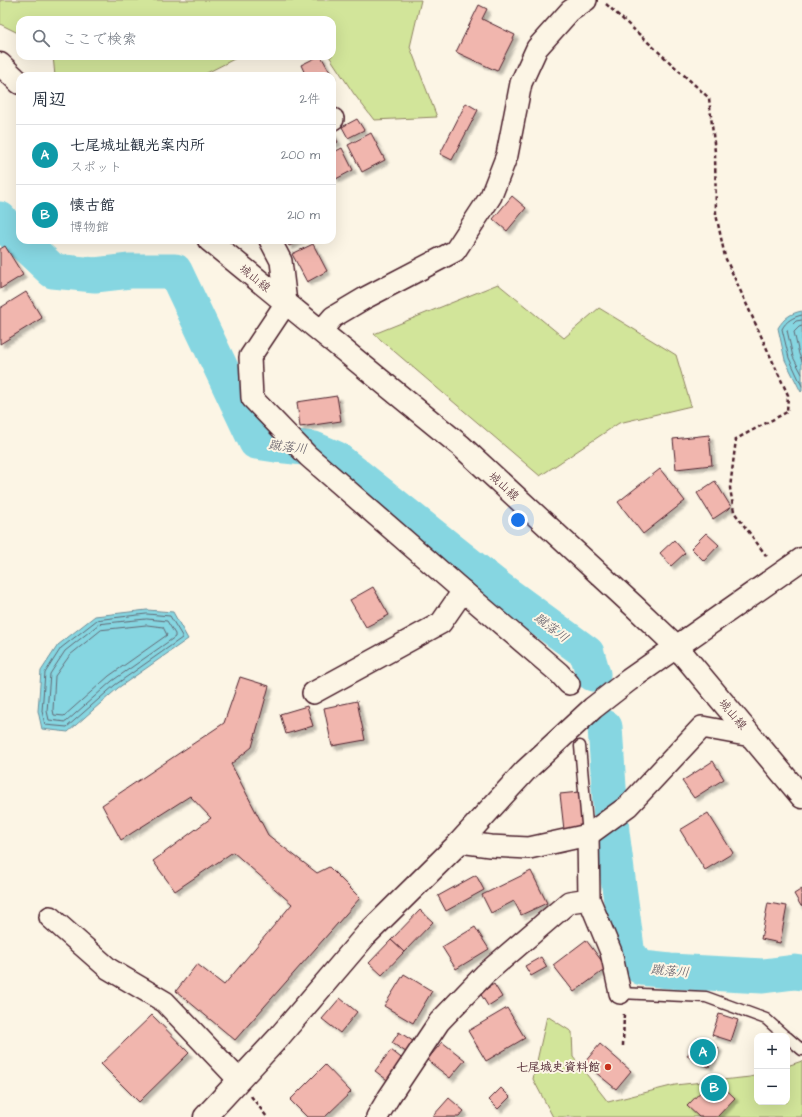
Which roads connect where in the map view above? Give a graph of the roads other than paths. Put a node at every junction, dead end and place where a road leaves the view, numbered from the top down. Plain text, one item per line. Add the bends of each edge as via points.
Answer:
1 (586, 0) edge
2 (0, 64) edge
3 (16, 79) edge
4 (214, 244) edge
5 (272, 244) edge
6 (286, 303) junction
7 (321, 331) junction
8 (802, 559) edge
9 (463, 591) junction
10 (676, 646) junction
11 (568, 684) dead end
12 (313, 693) dead end
13 (751, 736) junction
14 (580, 746) dead end
15 (802, 797) edge
16 (588, 835) junction
17 (460, 842) junction
18 (589, 899) junction
19 (50, 917) dead end
20 (620, 993) joint
21 (782, 1033) edge
22 (790, 1040) edge
23 (802, 1050) edge
24 (239, 1080) junction
25 (205, 1117) edge
26 (378, 1117) edge

1 - 7 street via 570,12 537,48 520,83 507,155 491,196 455,251 365,298 334,317
2 - 3 main road
4 - 6 main road, 城山線
5 - 6 street via 281,261
6 - 7 main road, 城山線
6 - 9 street via 250,357 252,398 308,456
7 - 10 main road, 城山線 via 461,446
8 - 10 main road
9 - 11 street via 559,673
9 - 12 street via 440,623
10 - 13 main road, 城山線
10 - 17 main road via 593,708 526,770
13 - 15 main road, 城山線
13 - 16 street via 702,727 628,806
14 - 16 lane
16 - 17 street via 528,848
16 - 18 street
17 - 24 main road via 366,935
18 - 20 street via 610,952
18 - 26 street via 569,902 485,974 439,1022
19 - 24 street via 109,969 165,1002
20 - 21 lane via 706,997 766,1019
22 - 23 lane
24 - 25 main road

